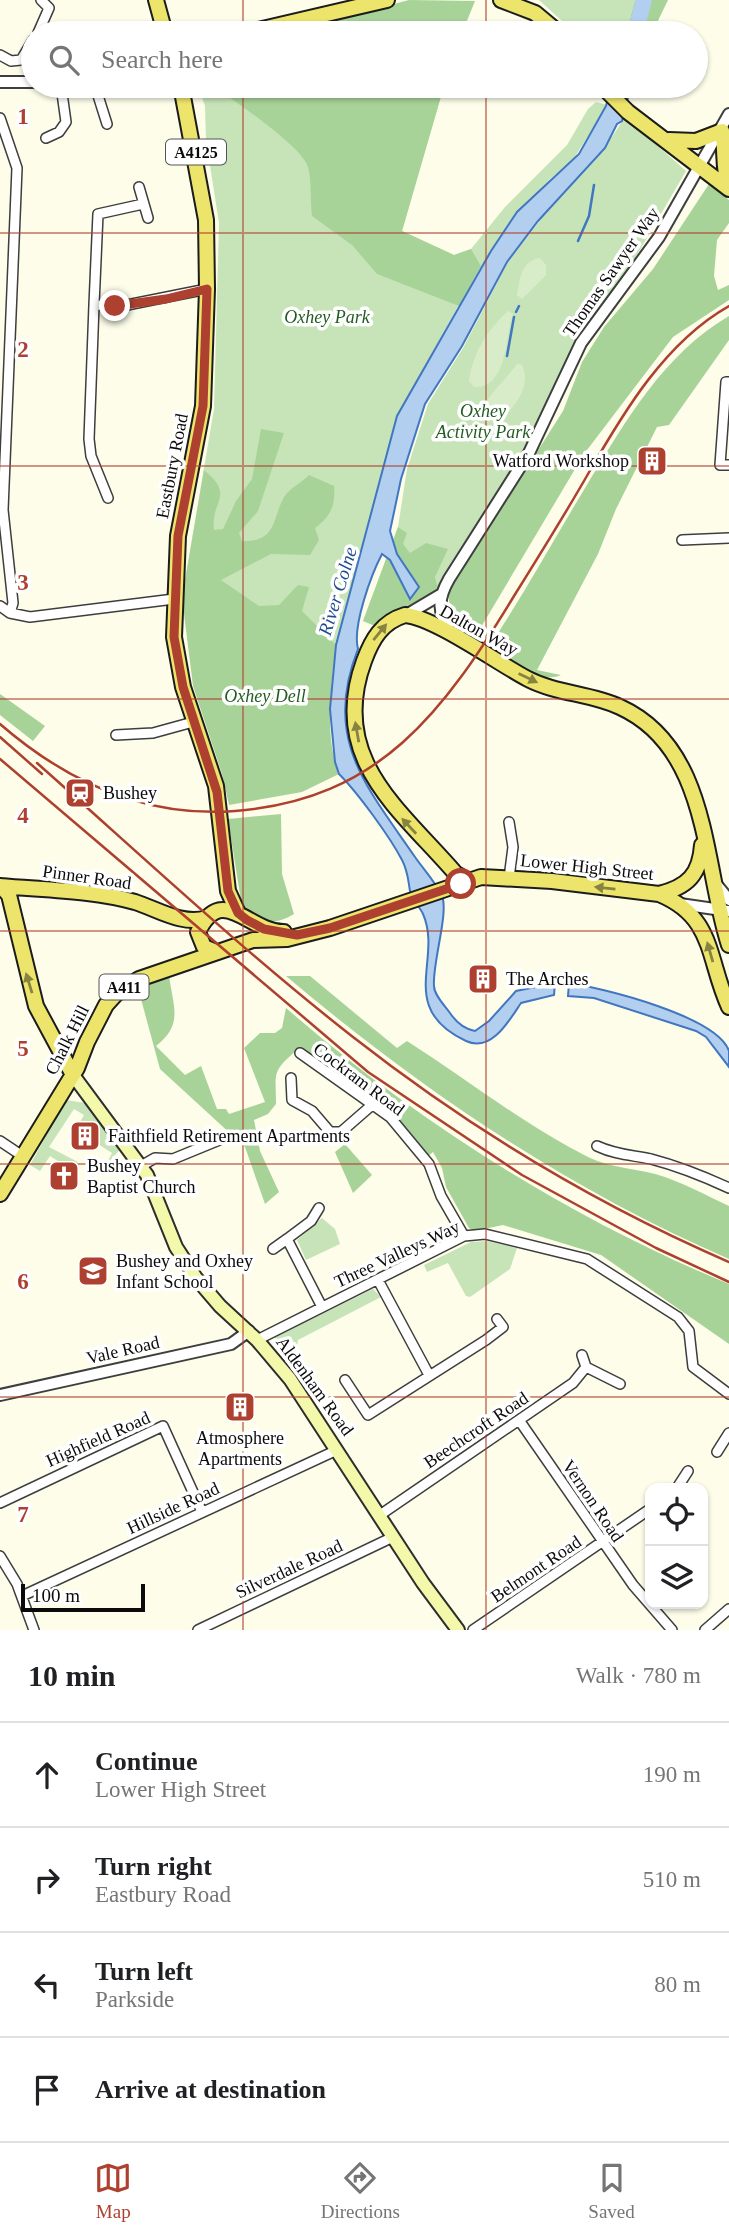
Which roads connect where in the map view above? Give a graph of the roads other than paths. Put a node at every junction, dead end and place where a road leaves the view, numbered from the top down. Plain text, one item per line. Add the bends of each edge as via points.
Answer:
1 (41, 0) edge
2 (156, 0) edge
3 (387, 0) edge
4 (500, 0) edge
5 (519, 3) edge
6 (43, 21) edge
7 (162, 21) edge
8 (297, 21) edge
9 (545, 21) edge
10 (0, 55) edge
11 (21, 60) edge
12 (0, 82) edge
13 (21, 82) edge
14 (64, 98) edge
15 (99, 98) edge
16 (183, 98) edge
17 (614, 98) edge
18 (729, 114) edge
19 (0, 118) edge
20 (107, 124) dead end
21 (722, 131) junction
22 (46, 138) dead end
23 (668, 140) junction
24 (701, 166) junction
25 (139, 187) dead end
26 (729, 188) edge
27 (142, 204) junction
28 (148, 218) dead end
29 (207, 289) junction
30 (94, 304) junction
31 (728, 382) edge
32 (724, 465) edge
33 (108, 498) dead end
34 (729, 538) edge
35 (682, 540) dead end
36 (440, 595) junction
37 (174, 600) junction
38 (0, 606) edge
39 (10, 613) junction
40 (408, 614) junction
41 (451, 634) junction
42 (193, 722) junction
43 (116, 735) dead end
44 (509, 822) dead end
45 (703, 829) junction
46 (452, 869) junction
47 (509, 878) junction
48 (467, 880) junction
49 (0, 886) edge
50 (25, 888) junction
51 (441, 890) junction
52 (228, 891) junction
53 (659, 894) junction
54 (680, 904) junction
55 (726, 907) edge
56 (13, 909) junction
57 (211, 915) junction
58 (243, 917) junction
59 (184, 920) junction
60 (297, 935) junction
61 (728, 937) edge
62 (244, 943) junction
63 (216, 952) junction
64 (186, 961) junction
65 (729, 1007) edge
66 (87, 1042) junction
67 (55, 1045) junction
68 (300, 1053) dead end
69 (70, 1071) junction
70 (291, 1078) dead end
71 (372, 1105) junction
72 (229, 1136) dead end
73 (0, 1142) edge
74 (597, 1146) dead end
75 (24, 1157) junction
76 (141, 1166) junction
77 (729, 1188) edge
78 (0, 1194) edge
79 (319, 1208) dead end
80 (464, 1236) junction
81 (287, 1239) junction
82 (273, 1249) dead end
83 (378, 1280) junction
84 (322, 1307) junction
85 (497, 1319) dead end
86 (253, 1335) junction
87 (582, 1355) dead end
88 (586, 1367) junction
89 (429, 1375) junction
90 (345, 1380) dead end
91 (620, 1384) dead end
92 (729, 1394) edge
93 (0, 1395) edge
94 (519, 1420) junction
95 (729, 1433) edge
96 (337, 1450) junction
97 (717, 1452) dead end
98 (688, 1471) dead end
99 (680, 1483) edge
100 (0, 1503) edge
101 (202, 1512) junction
102 (645, 1512) edge
103 (380, 1515) junction
104 (393, 1537) junction
105 (602, 1542) junction
106 (0, 1556) edge
107 (22, 1596) junction
108 (729, 1609) edge
109 (34, 1630) edge
110 (198, 1630) edge
111 (458, 1630) edge
112 (473, 1630) edge
113 (672, 1630) edge
114 (705, 1630) edge

1 - 6 street via 49,8
2 - 7 main road
3 - 8 main road
4 - 5 main road
5 - 9 main road
10 - 11 street
12 - 13 street
14 - 22 street via 66,122
15 - 20 street
16 - 29 main road, Eastbury Road / A4125 via 206,220
17 - 23 main road
18 - 21 street, Thomas Sawyer Way
19 - 39 street via 17,168 3,510 13,603
21 - 23 main road via 696,141
21 - 24 street, Thomas Sawyer Way
21 - 26 main road via 723,168
23 - 24 main road
24 - 26 main road
24 - 36 street, Thomas Sawyer Way via 659,237 581,343 529,453
25 - 27 street
27 - 28 street
27 - 30 street via 98,214
29 - 30 street via 122,306
29 - 37 main road, Eastbury Road / A4125 via 203,406 178,536
30 - 33 street via 89,446
31 - 32 street
34 - 35 street
36 - 40 street, Thomas Sawyer Way
36 - 41 street via 440,614
37 - 39 street via 45,616
37 - 42 main road, Eastbury Road / A4125 via 174,637
38 - 39 street
40 - 41 main road, Dalton Way
46 -> 40 main road via 388,800 364,759 355,719 356,693 372,642 384,625
41 -> 45 main road, Dalton Way via 531,681 596,698 642,719 672,753 697,803
42 - 43 street via 153,733
42 - 52 main road, Eastbury Road / A4125 via 217,792
44 - 47 street via 513,847
45 - 53 main road via 695,875
45 - 55 main road, Dalton Way
46 - 48 main road
46 - 51 main road
47 - 48 main road, Lower High Street
53 -> 47 main road, Lower High Street
48 - 51 main road, Lower High Street
49 - 50 main road, Pinner Road
49 - 56 main road, Aldenham Road
50 - 56 main road
50 - 59 main road, Pinner Road via 112,897
51 - 60 main road, Lower High Street
52 - 57 main road
52 - 58 main road, Eastbury Road / A4125
53 - 54 main road, Lower High Street
54 - 55 street, Lower High Street
65 -> 54 main road via 702,927
55 - 61 main road, Dalton Way
67 -> 56 main road, Aldenham Road via 29,982
57 - 58 main road via 224,910
57 - 59 main road, Pinner Road
57 - 63 main road via 198,932 204,947
58 - 60 main road, Lower High Street via 264,929
58 - 62 main road via 249,934
59 - 64 main road via 192,944
60 - 62 main road, Lower High Street
62 - 63 main road
63 - 64 main road, Chalk Hill / A411
64 - 66 main road, Chalk Hill / A411 via 139,979 116,994
66 - 67 main road via 69,1050
66 - 69 main road, Chalk Hill / A411
67 - 69 main road, Aldenham Road
68 - 71 street, Cockram Road
69 - 75 main road, Chalk Hill / A411
69 - 76 main road, Aldenham Road
70 - 71 street via 292,1100 312,1111 330,1132 341,1132
71 - 80 street, Cockram Road via 390,1117 429,1164
72 - 76 street via 173,1159 155,1158
73 - 75 street
74 - 77 street via 615,1155 690,1170
75 - 78 main road, Chalk Hill / A411
76 - 86 main road, Aldenham Road via 176,1247 196,1278
79 - 81 street via 311,1221
80 - 83 street, Three Valleys Way
80 - 92 street, Three Valleys Way via 485,1234 597,1264 684,1323 691,1339 693,1367
81 - 82 street
81 - 84 street
83 - 84 street, Three Valleys Way
83 - 89 street
84 - 86 street, Three Valleys Way
85 - 89 street via 502,1327
86 - 93 street, Vale Road via 231,1344
86 - 96 main road, Aldenham Road via 298,1390
87 - 88 street
88 - 91 street
88 - 94 street, Beechcroft Road via 573,1383
89 - 90 street via 368,1415
94 - 103 street, Beechcroft Road
94 - 105 street, Vernon Road
95 - 97 street
96 - 101 street, Hillside Road
96 - 103 main road, Aldenham Road
98 - 99 street
100 - 101 street, Highfield Road via 163,1426
101 - 107 street, Hillside Road
102 - 105 street, Belmont Road
103 - 104 main road, Aldenham Road
104 - 110 street, Silverdale Road
104 - 111 main road, Aldenham Road
105 - 112 street, Belmont Road
105 - 113 street, Vernon Road
106 - 107 street
107 - 109 street
108 - 114 street

